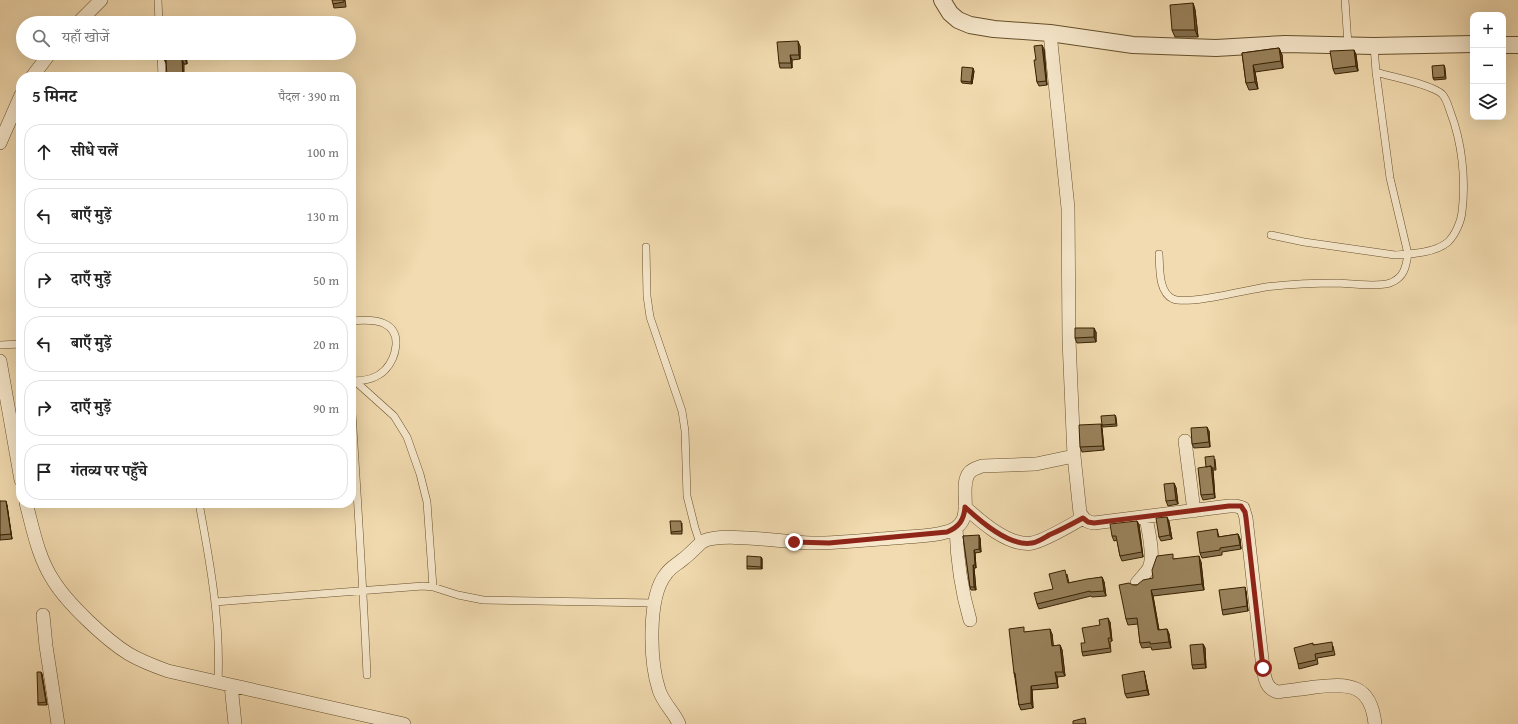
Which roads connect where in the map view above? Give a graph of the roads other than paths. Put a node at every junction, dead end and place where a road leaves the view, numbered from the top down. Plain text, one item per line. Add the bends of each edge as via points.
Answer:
1 (101, 0) edge
2 (158, 0) edge
3 (942, 0) edge
4 (1345, 0) edge
5 (85, 16) edge
6 (159, 16) edge
7 (1050, 33) junction
8 (1470, 44) edge
9 (1348, 45) junction
10 (1506, 45) edge
11 (1518, 45) edge
12 (1374, 46) junction
13 (45, 60) edge
14 (161, 60) edge
15 (36, 72) edge
16 (162, 72) edge
17 (1376, 72) junction
18 (16, 116) edge
19 (0, 143) edge
20 (1271, 235) dead end
21 (646, 247) dead end
22 (1159, 254) dead end
23 (1408, 254) junction
24 (356, 321) edge
25 (16, 344) edge
26 (0, 345) edge
27 (0, 361) edge
28 (356, 380) edge
29 (356, 384) edge
30 (1185, 441) dead end
31 (16, 452) edge
32 (1074, 456) junction
33 (356, 487) edge
34 (965, 507) junction
35 (27, 508) edge
36 (200, 508) edge
37 (1194, 511) junction
38 (1146, 516) junction
39 (1083, 518) junction
40 (956, 528) junction
41 (700, 543) junction
42 (1137, 583) edge
43 (432, 587) junction
44 (363, 590) junction
45 (215, 602) junction
46 (654, 603) junction
47 (43, 615) dead end
48 (970, 620) dead end
49 (367, 675) dead end
50 (225, 684) junction
51 (58, 724) edge
52 (235, 724) edge
53 (404, 724) edge
54 (679, 724) edge
55 (1375, 724) edge

1 - 5 street
2 - 6 lane
3 - 7 street via 958,20 970,24 994,29
4 - 9 lane
7 - 9 street via 1133,45 1216,48 1285,44
7 - 32 street via 1068,208 1069,340
8 - 12 street
9 - 12 street
10 - 11 street
12 - 17 lane
13 - 15 street
14 - 16 lane
17 - 23 lane via 1390,178
17 - 23 lane via 1442,94 1454,122 1461,150 1462,214 1455,233 1441,246
18 - 19 street
20 - 23 lane via 1369,252
21 - 41 lane via 650,317 682,411 687,496
22 - 23 lane via 1164,289 1168,295 1179,300 1214,297 1282,285 1390,283 1403,275
24 - 28 lane via 378,321 386,324 392,329 396,345 393,358 385,370 376,376
25 - 26 lane
27 - 31 street
29 - 43 lane via 394,416 420,474 427,502
30 - 37 street
32 - 34 street via 1036,464 974,468 966,478
32 - 39 street via 1078,503
33 - 44 lane
34 - 39 street via 981,522 1000,534 1023,543 1032,543
34 - 40 street via 961,522
35 - 50 street via 35,539 52,580 86,618 128,653 148,664
36 - 45 lane
37 - 38 street
37 - 55 street via 1236,506 1243,508 1245,512 1263,668 1268,687 1278,692 1344,685 1356,688 1368,701
38 - 39 street via 1094,523
38 - 42 street via 1151,562 1149,569
40 - 41 street via 937,534 829,543 714,537
40 - 48 street via 960,580
41 - 46 street via 665,574
43 - 44 lane
43 - 46 lane via 483,600
44 - 45 lane
44 - 49 lane
45 - 50 lane
46 - 54 street via 654,661 659,691
47 - 51 street
50 - 52 street
50 - 53 street

